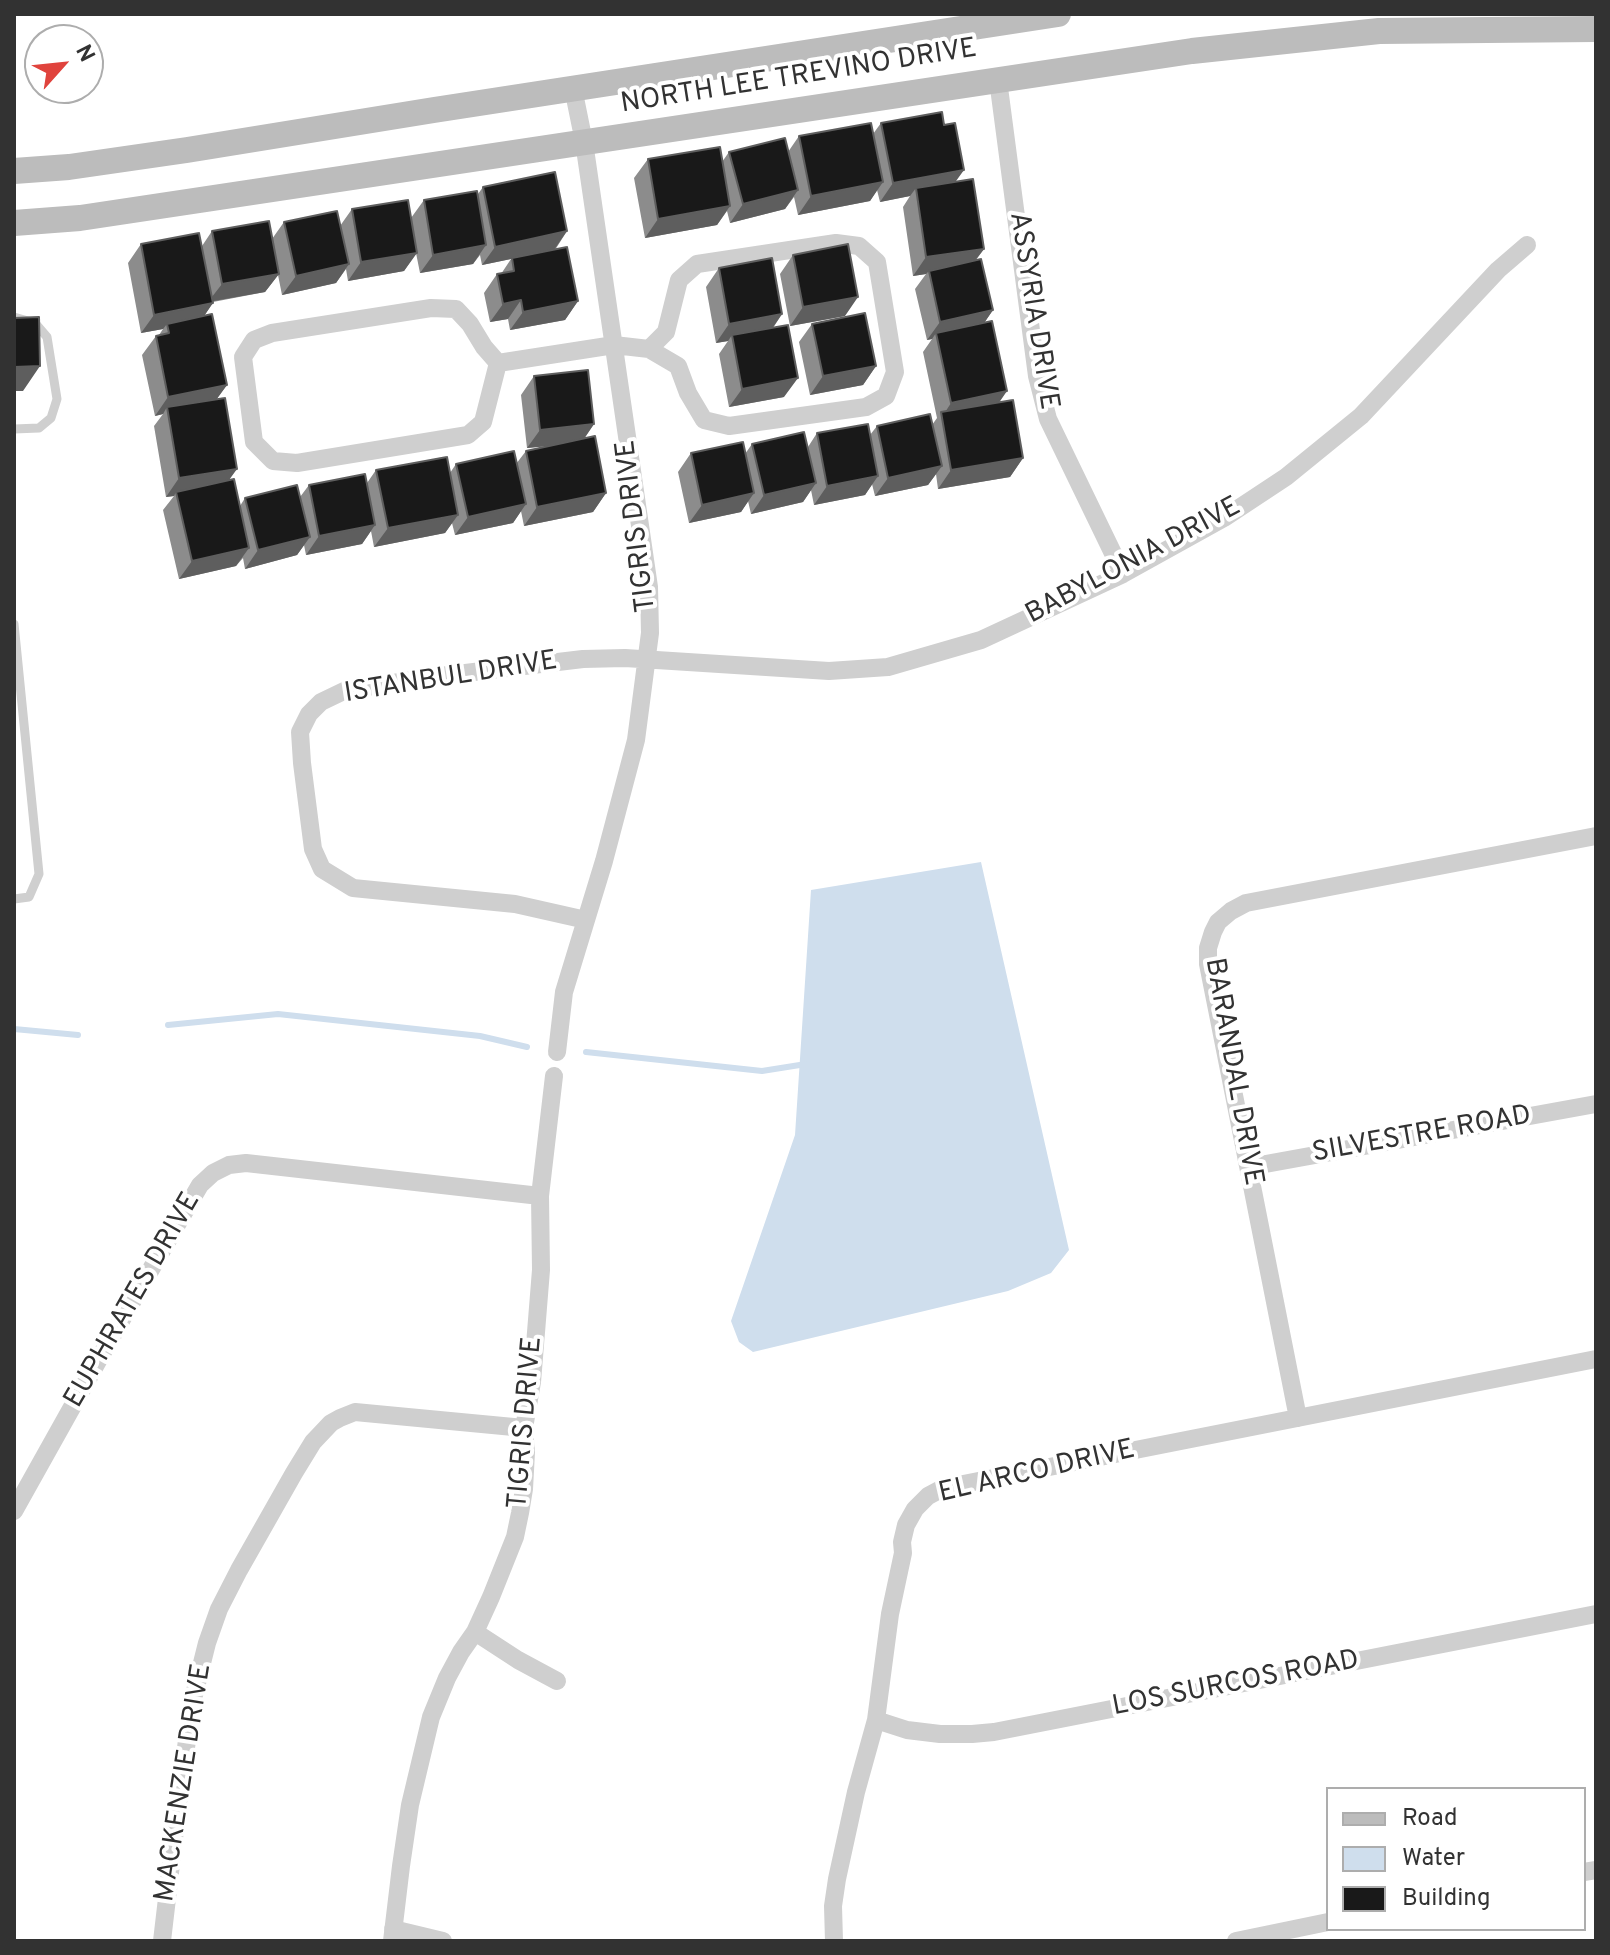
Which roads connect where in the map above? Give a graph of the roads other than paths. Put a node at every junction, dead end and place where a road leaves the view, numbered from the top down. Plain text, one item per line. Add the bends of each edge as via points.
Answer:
1 (1058, 14) edge
2 (1596, 29) edge
3 (998, 80) junction
4 (573, 88) junction
5 (584, 142) junction
6 (14, 171) edge
7 (14, 223) edge
8 (1527, 245) dead end
9 (14, 317) edge
10 (614, 345) junction
11 (649, 349) junction
12 (498, 363) junction
13 (14, 429) edge
14 (1123, 574) junction
15 (14, 624) edge
16 (647, 659) junction
17 (1596, 836) edge
18 (14, 899) edge
19 (586, 920) junction
20 (557, 1052) dead end
21 (554, 1076) dead end
22 (1596, 1104) edge
23 (1249, 1167) junction
24 (540, 1196) junction
25 (1596, 1359) edge
26 (1298, 1418) junction
27 (524, 1428) junction
28 (14, 1511) edge
29 (1596, 1614) edge
30 (475, 1632) junction
31 (557, 1681) dead end
32 (876, 1720) junction
33 (1326, 1922) edge
34 (392, 1935) edge
35 (162, 1941) edge
36 (443, 1941) edge
37 (834, 1941) edge
38 (1236, 1941) edge

1 - 4 main road, NORTH LEE TREVINO DRIVE
2 - 3 main road, NORTH LEE TREVINO DRIVE via 1379,31 1192,51
3 - 5 main road, NORTH LEE TREVINO DRIVE
3 - 14 street, ASSYRIA DRIVE via 1037,376 1048,419
4 - 5 street, TIGRIS DRIVE
4 - 6 main road, NORTH LEE TREVINO DRIVE via 187,150
5 - 7 main road, NORTH LEE TREVINO DRIVE via 80,218
5 - 10 street, TIGRIS DRIVE
8 - 14 street, BABYLONIA DRIVE via 1361,416 1286,477
9 - 13 lane via 35,323 47,337 57,399 51,418 39,428
10 - 11 street
10 - 12 street
10 - 16 street, TIGRIS DRIVE via 649,587
11 - 11 street via 678,366 704,420 729,426 866,407 886,396 895,372 877,262 859,246 836,243 697,264 679,280 666,332
12 - 12 street via 456,309 431,308 272,333 254,340 243,357 254,442 273,461 297,463 468,435 483,422
14 - 16 street, BABYLONIA DRIVE via 981,640 888,667 829,671
15 - 18 lane via 39,874 29,897
16 - 19 street, TIGRIS DRIVE via 636,740
16 - 19 street, ISTANBUL DRIVE via 583,659 346,690 321,702 300,732 313,849 322,869 353,888 515,904
17 - 23 street, BARANDAL DRIVE via 1246,903 1218,922 1208,964
19 - 20 street, TIGRIS DRIVE via 564,992
21 - 24 street, TIGRIS DRIVE
22 - 23 street, SILVESTRE ROAD
23 - 26 street, BARANDAL DRIVE
24 - 27 street, TIGRIS DRIVE via 541,1270
24 - 28 street, EUPHRATES DRIVE via 246,1163 213,1173 200,1185
25 - 26 street, EL ARCO DRIVE
26 - 32 street, EL ARCO DRIVE via 943,1488 928,1496 915,1509 902,1542
27 - 30 street, TIGRIS DRIVE via 524,1489 515,1537
27 - 35 street, MACKENZIE DRIVE via 355,1412 331,1423 313,1442 239,1570 207,1643 191,1713
29 - 32 street, LOS SURCOS ROAD via 994,1732 940,1734
30 - 31 street
30 - 34 street, TIGRIS DRIVE via 431,1717 410,1805
32 - 37 street, EL ARCO DRIVE via 837,1879
33 - 38 street
34 - 36 street

